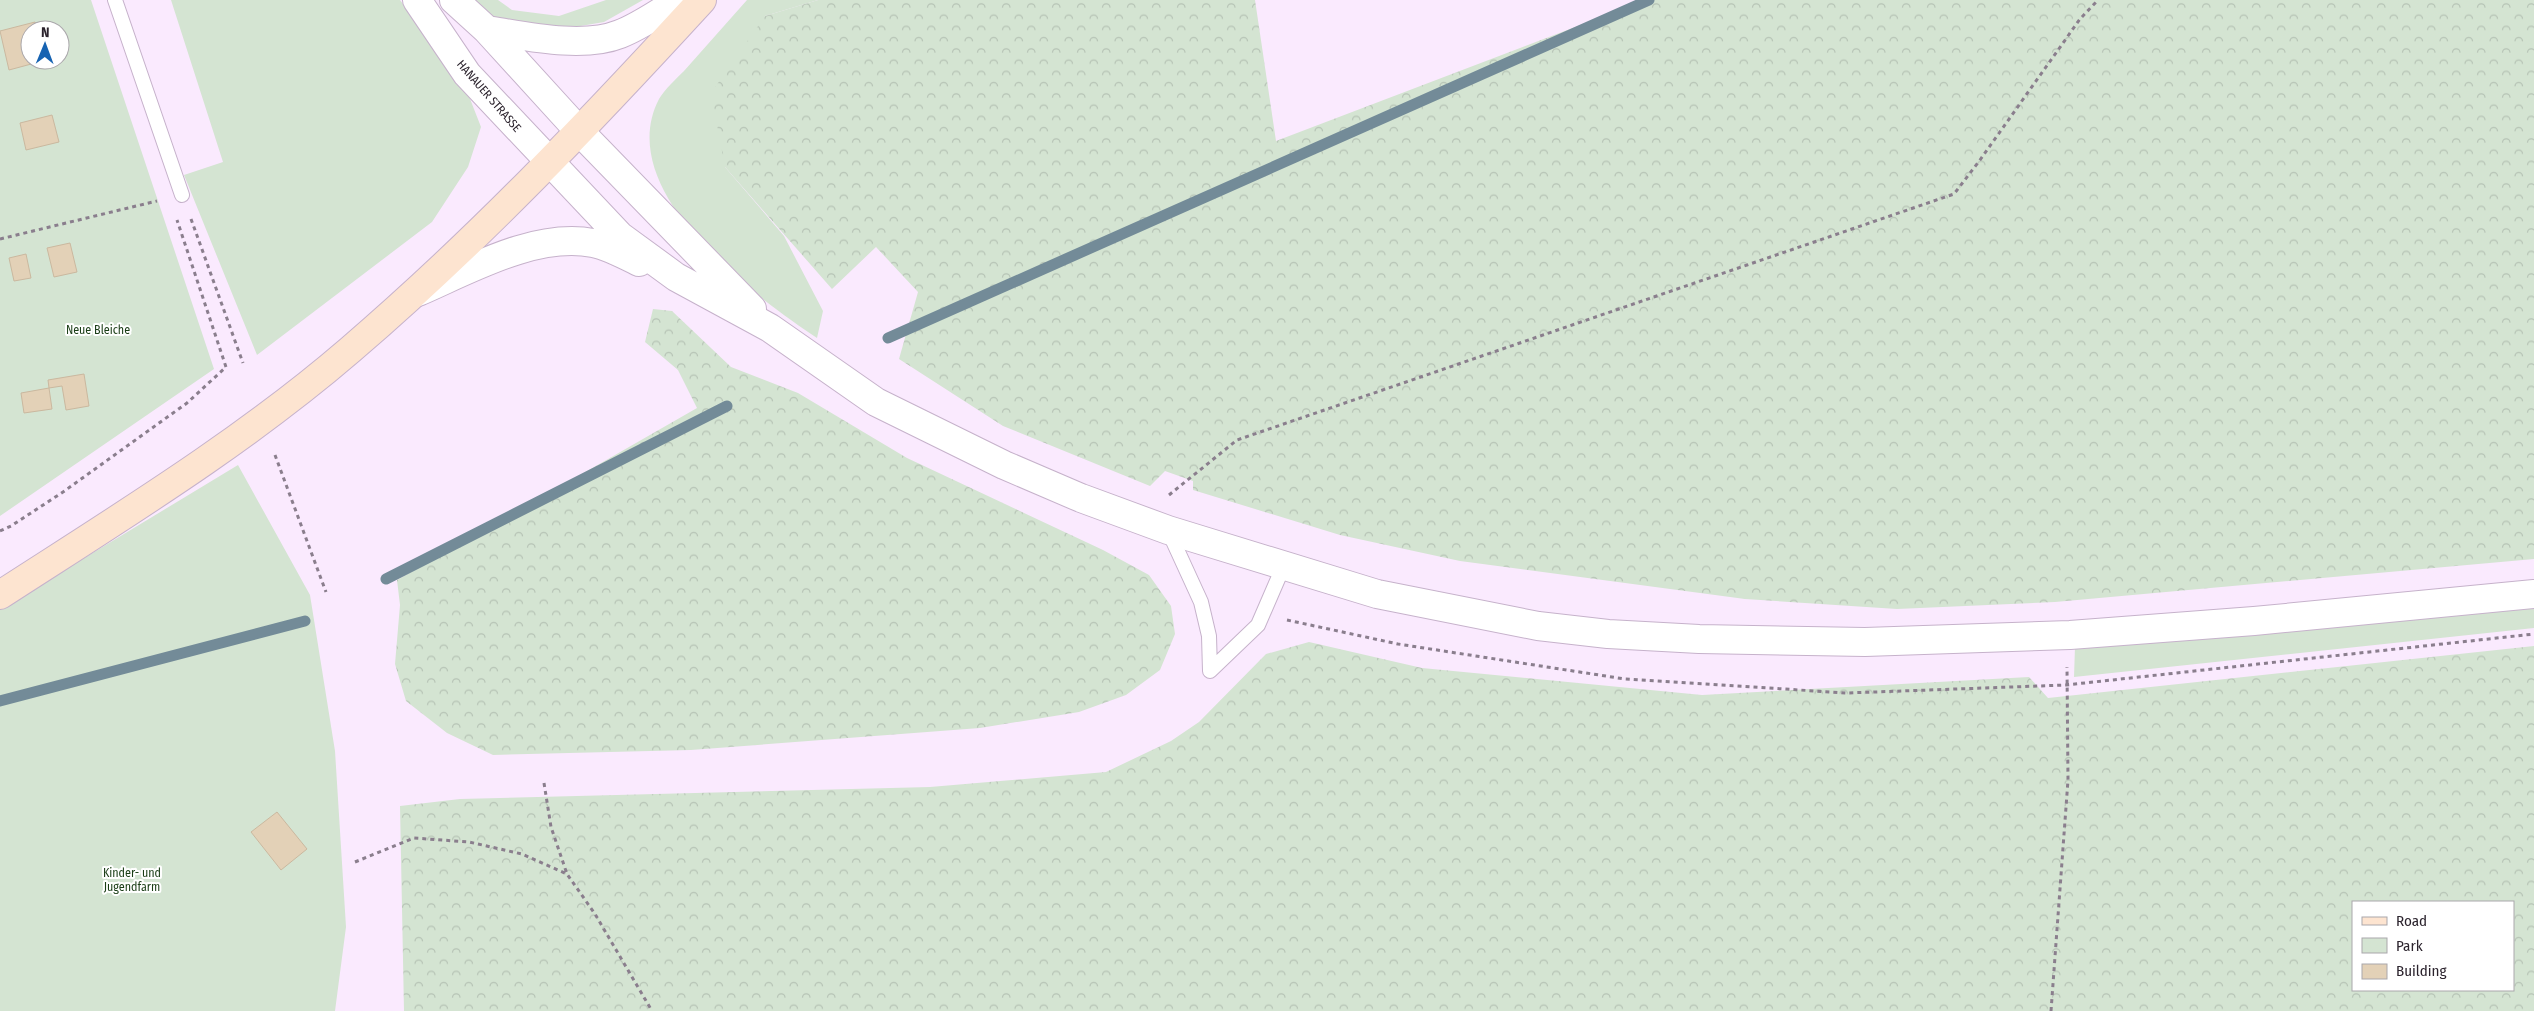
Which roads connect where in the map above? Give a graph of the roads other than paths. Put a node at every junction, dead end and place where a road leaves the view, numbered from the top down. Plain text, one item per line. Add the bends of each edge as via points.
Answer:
1 (115, 0) edge
2 (417, 0) edge
3 (454, 0) edge
4 (680, 0) edge
5 (702, 0) edge
6 (486, 30) junction
7 (580, 132) junction
8 (550, 163) junction
9 (176, 197) road end
10 (676, 277) junction
11 (412, 295) junction
12 (770, 328) junction
13 (1168, 530) junction
14 (1284, 565) junction
15 (2534, 594) edge
16 (0, 595) edge

1 - 9 lane
2 - 8 street, HANAUER STRASSE via 468,74
3 - 6 street
4 - 6 street via 619,35 555,41
5 - 7 main road
6 - 7 street
7 - 8 main road
7 - 12 street
8 - 10 street, HANAUER STRASSE via 620,236
8 - 11 main road
10 - 11 street via 593,243 567,242 536,245 507,253
10 - 12 street
11 - 16 main road via 348,351 231,442
12 - 13 street via 876,402 929,430 1012,469
13 - 14 street
13 - 14 lane via 1201,602 1209,636 1210,671 1258,625
14 - 15 street via 1377,594 1538,626 1617,634 1777,641 1950,640 2070,635

